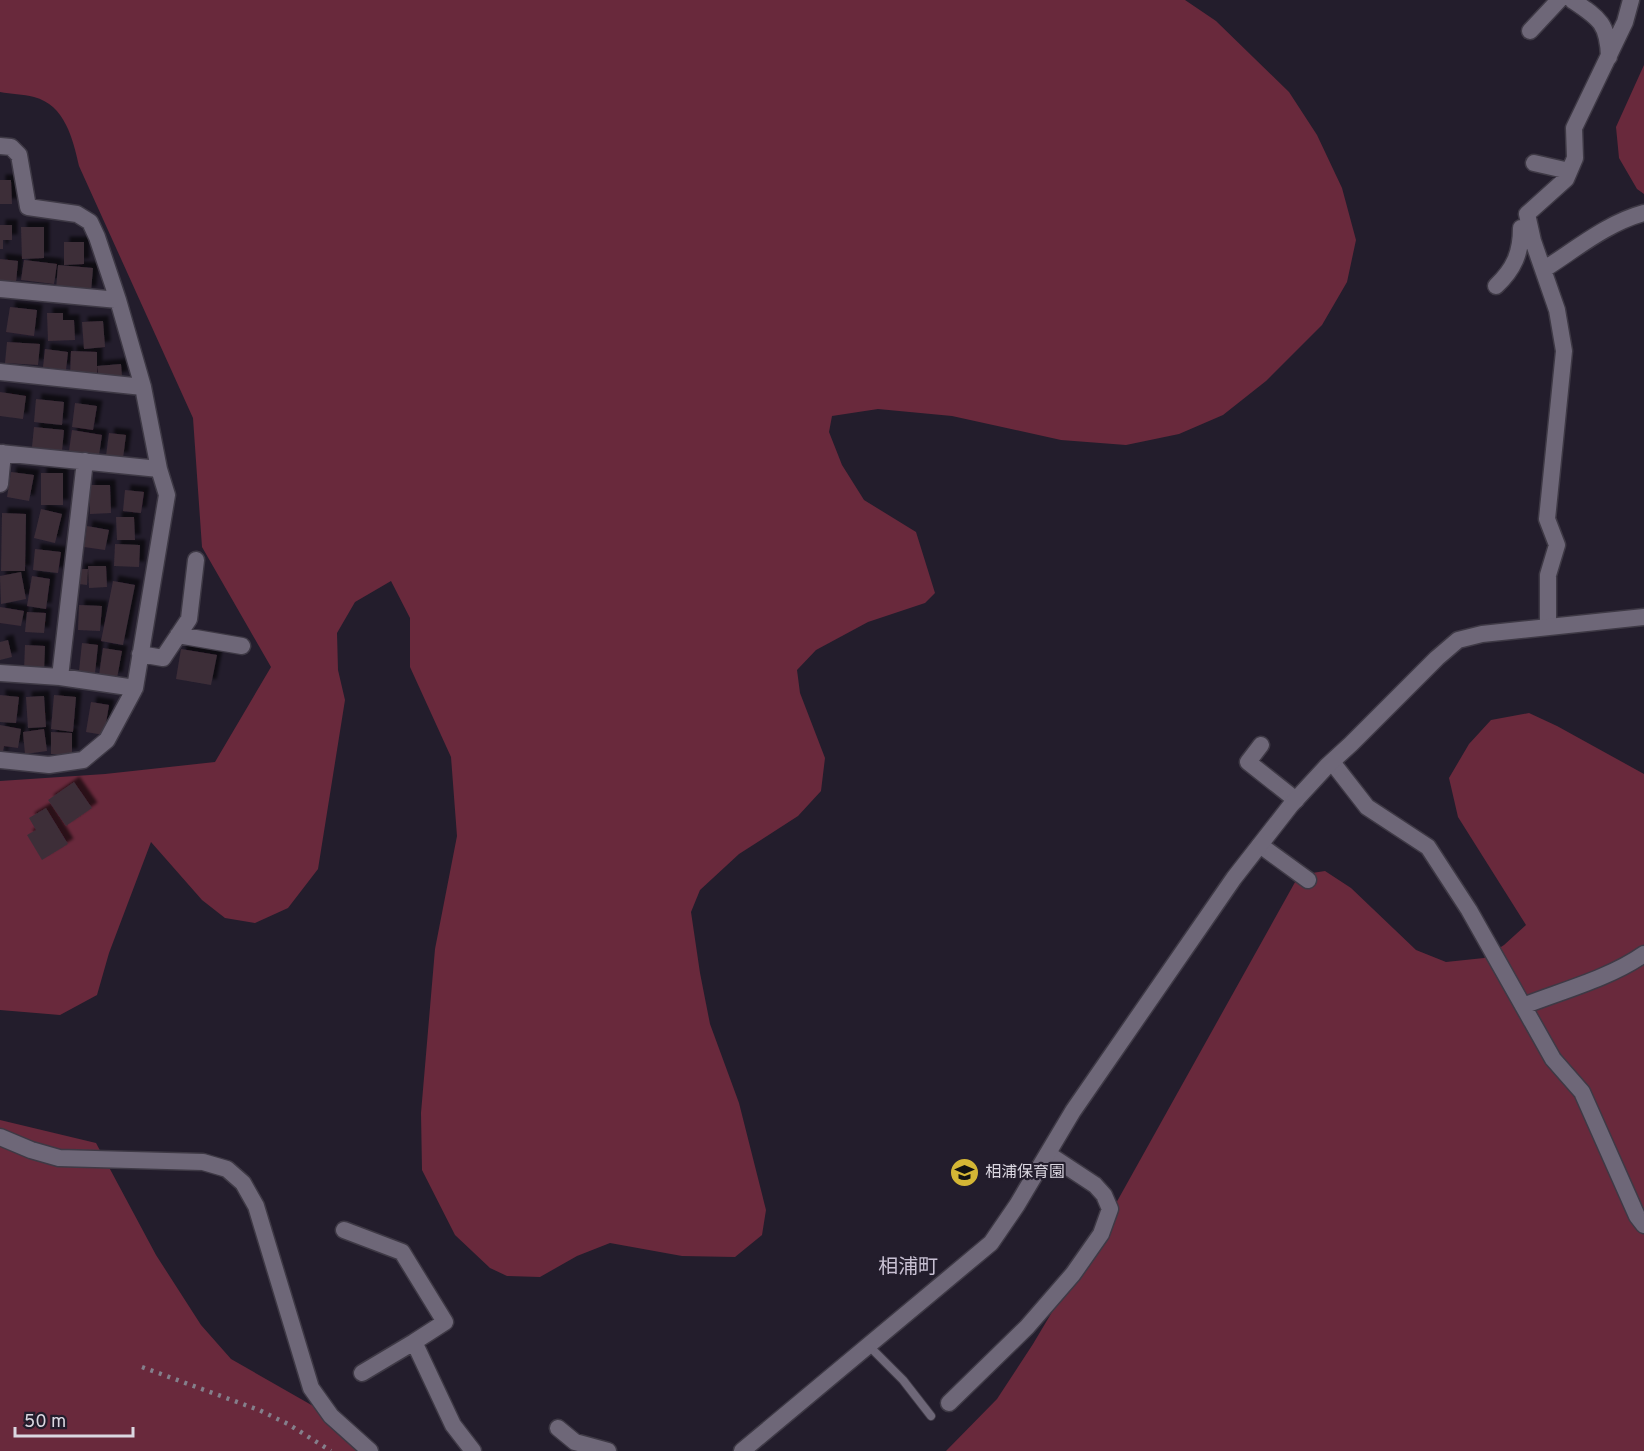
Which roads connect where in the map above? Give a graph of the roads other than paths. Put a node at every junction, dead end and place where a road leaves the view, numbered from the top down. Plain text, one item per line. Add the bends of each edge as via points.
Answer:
1 (1559, 0) edge
2 (1572, 0) edge
3 (1631, 0) edge
4 (1530, 31) dead end
5 (1609, 57) junction
6 (0, 146) edge
7 (1534, 163) dead end
8 (1569, 171) junction
9 (1644, 213) edge
10 (1530, 228) junction
11 (1544, 270) junction
12 (1496, 286) dead end
13 (0, 289) edge
14 (118, 300) junction
15 (0, 372) edge
16 (143, 387) junction
17 (2, 453) edge
18 (85, 461) junction
19 (159, 469) junction
20 (0, 484) edge
21 (196, 560) dead end
22 (1644, 617) edge
23 (1548, 626) junction
24 (178, 635) junction
25 (242, 646) dead end
26 (140, 654) junction
27 (0, 673) edge
28 (60, 677) junction
29 (135, 688) junction
30 (1261, 745) dead end
31 (0, 760) edge
32 (1332, 762) junction
33 (1296, 800) junction
34 (1260, 845) junction
35 (1308, 880) dead end
36 (1644, 954) edge
37 (1523, 1006) junction
38 (0, 1137) edge
39 (1048, 1154) junction
40 (1644, 1225) edge
41 (344, 1230) dead end
42 (414, 1342) junction
43 (868, 1345) junction
44 (362, 1372) dead end
45 (950, 1402) dead end
46 (931, 1416) dead end
47 (558, 1428) dead end
48 (370, 1451) edge
49 (473, 1451) edge
50 (608, 1451) edge
51 (742, 1451) edge

1 - 4 street
2 - 5 street via 1602,24
3 - 5 street
5 - 8 street via 1574,128 1575,158
6 - 14 street via 11,147 19,155 28,207 77,214 90,222
7 - 8 street
8 - 10 street via 1566,179 1527,214
9 - 11 street via 1611,225
10 - 11 street
10 - 12 street via 1521,228 1516,261
11 - 23 street via 1557,310 1564,351 1547,519 1557,545 1548,575
13 - 14 street
14 - 16 street
15 - 16 street
16 - 19 street
17 - 18 street
17 - 20 street
18 - 19 street
18 - 28 street
19 - 26 street via 167,495
21 - 24 street via 189,619
22 - 23 street
23 - 32 street via 1458,640
24 - 25 street
24 - 26 street via 163,658
26 - 29 street
27 - 28 street
28 - 29 street
29 - 31 street via 107,740 83,760 49,765
30 - 33 street via 1248,762
32 - 33 street
32 - 37 street via 1367,807 1428,847
33 - 34 street
34 - 35 street
34 - 39 street via 1080,1101
36 - 37 street
37 - 40 street via 1553,1059 1582,1092
38 - 48 street via 59,1158 203,1162 227,1169 243,1183 256,1206 311,1388 331,1416
39 - 43 street via 991,1243
39 - 45 street via 1104,1195 1110,1209 1101,1234 1027,1327
41 - 42 street via 402,1252 445,1322
42 - 44 street
42 - 49 street via 453,1425
43 - 46 lane
43 - 51 street
47 - 50 street via 575,1442

